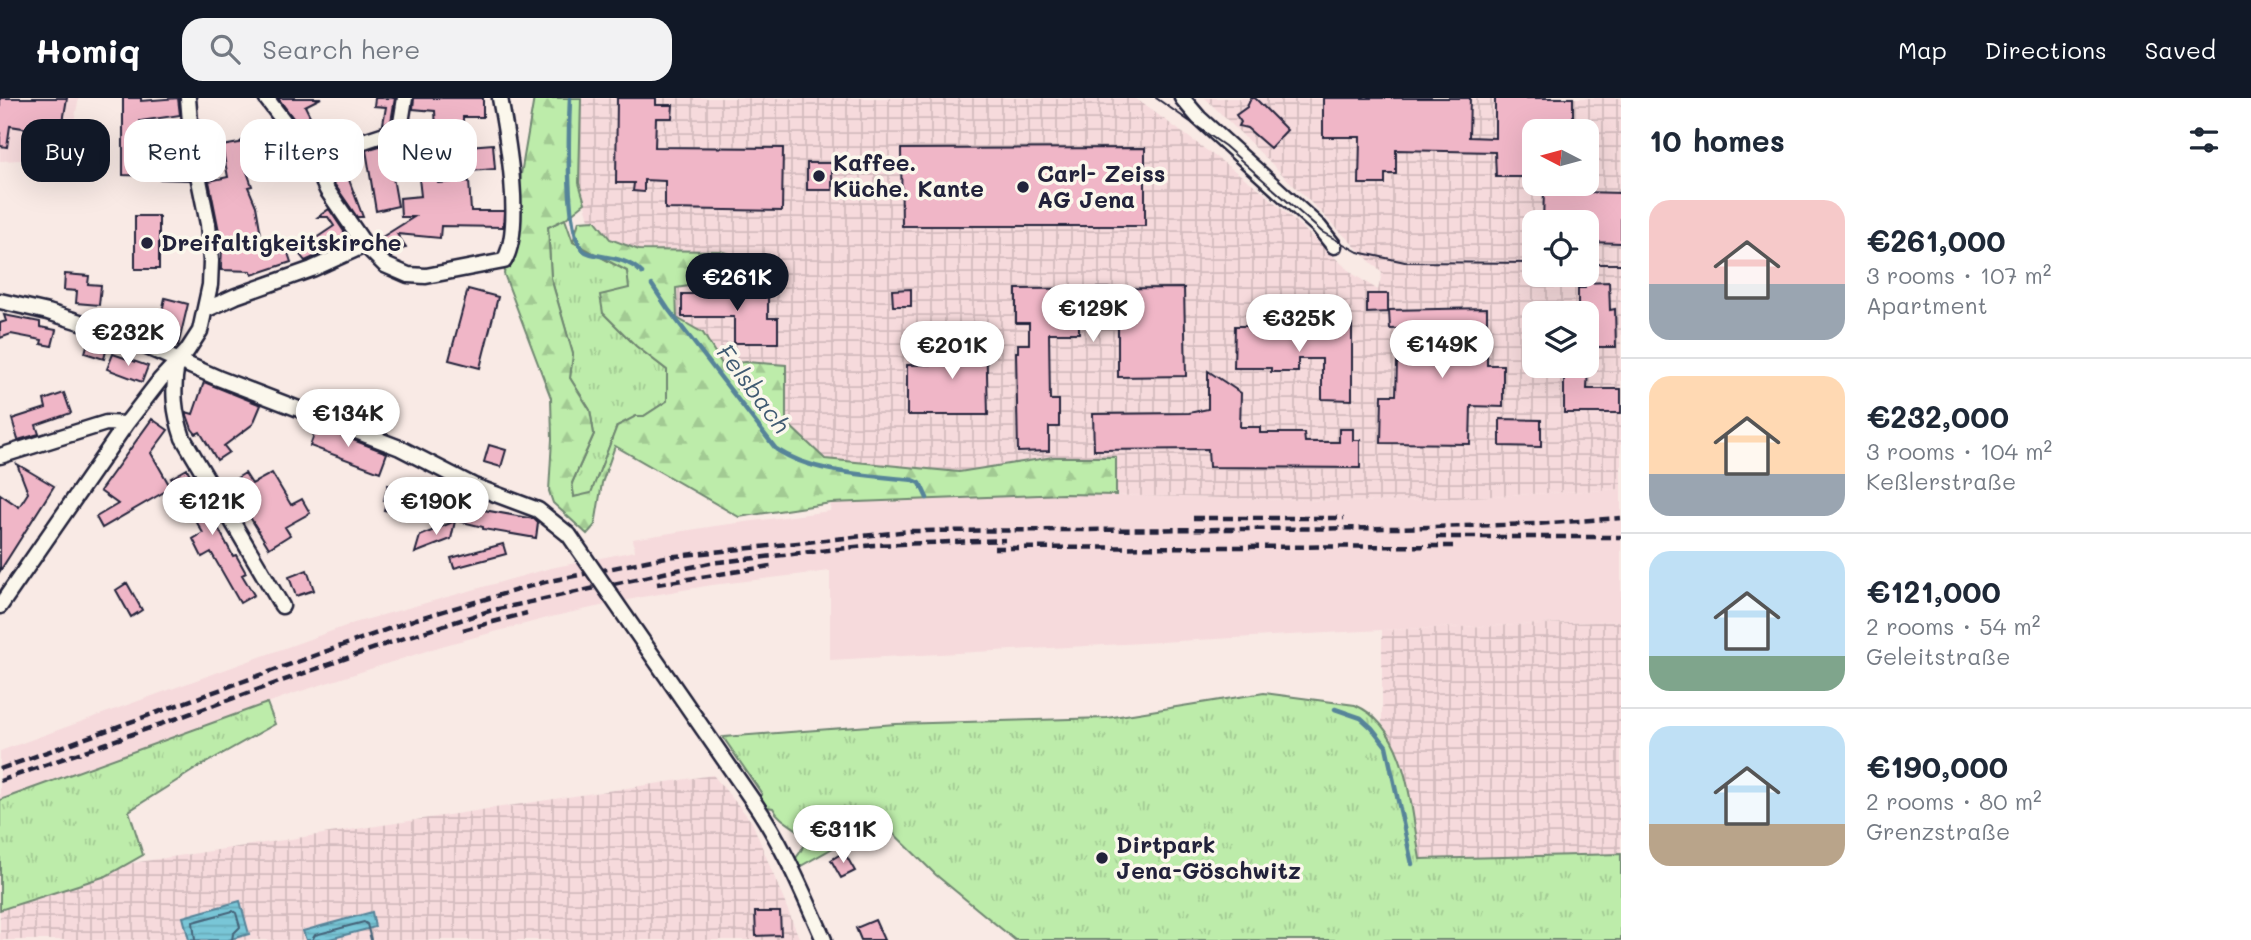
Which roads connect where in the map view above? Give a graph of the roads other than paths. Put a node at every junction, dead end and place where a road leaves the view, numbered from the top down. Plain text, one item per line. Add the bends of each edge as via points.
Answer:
1 (188, 98) edge
2 (265, 98) edge
3 (405, 98) edge
4 (500, 98) edge
5 (1182, 98) edge
6 (281, 119) edge
7 (364, 141) edge
8 (323, 182) edge
9 (365, 245) junction
10 (1334, 246) dead end
11 (0, 301) edge
12 (205, 310) junction
13 (177, 362) junction
14 (126, 424) junction
15 (0, 456) edge
16 (0, 606) edge
17 (282, 606) dead end
18 (824, 940) edge

1 - 12 street via 211,261
2 - 6 street
3 - 7 street via 400,129
4 - 9 street via 513,211 504,261 426,276 408,275 385,265
5 - 10 street
8 - 9 street
9 - 12 street
11 - 13 street via 115,333
12 - 13 street via 195,340
13 - 14 street
13 - 17 street via 174,413 183,438
13 - 18 street, bridge via 400,448 474,486 538,510 569,535 765,818
14 - 15 street via 106,423
14 - 16 street

